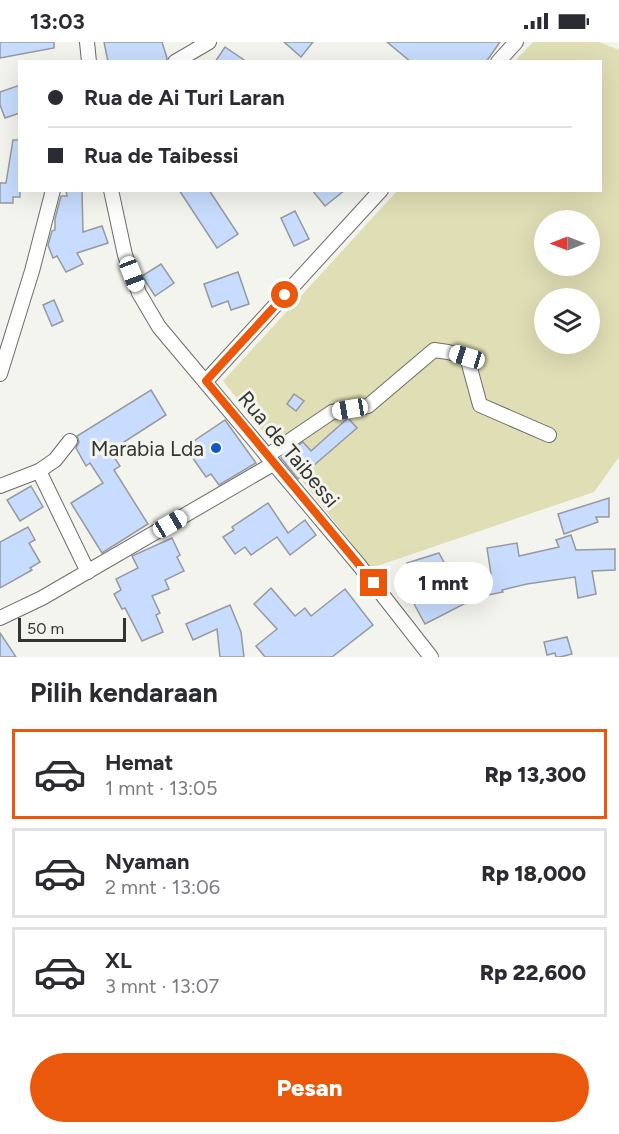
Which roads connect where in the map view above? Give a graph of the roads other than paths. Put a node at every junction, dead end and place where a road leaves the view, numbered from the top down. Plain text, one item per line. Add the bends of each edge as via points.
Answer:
1 (87, 42) edge
2 (209, 42) edge
3 (516, 42) edge
4 (89, 60) edge
5 (178, 60) edge
6 (500, 60) edge
7 (52, 192) edge
8 (111, 192) edge
9 (379, 192) edge
10 (0, 374) edge
11 (206, 381) junction
12 (549, 435) dead end
13 (70, 441) dead end
14 (270, 460) junction
15 (39, 471) junction
16 (0, 486) edge
17 (88, 572) junction
18 (0, 618) edge
19 (431, 657) edge

1 - 4 street
2 - 5 street
3 - 6 street
7 - 10 street
8 - 11 street, Rua de Taibessi via 125,255 140,293 159,327
9 - 11 street
11 - 14 street, Rua de Taibessi
12 - 14 street via 480,405 467,357 434,350 368,406 332,412
13 - 15 street via 55,460
14 - 17 street
14 - 19 street, Rua de Taibessi
15 - 16 street
15 - 17 street
17 - 18 street

